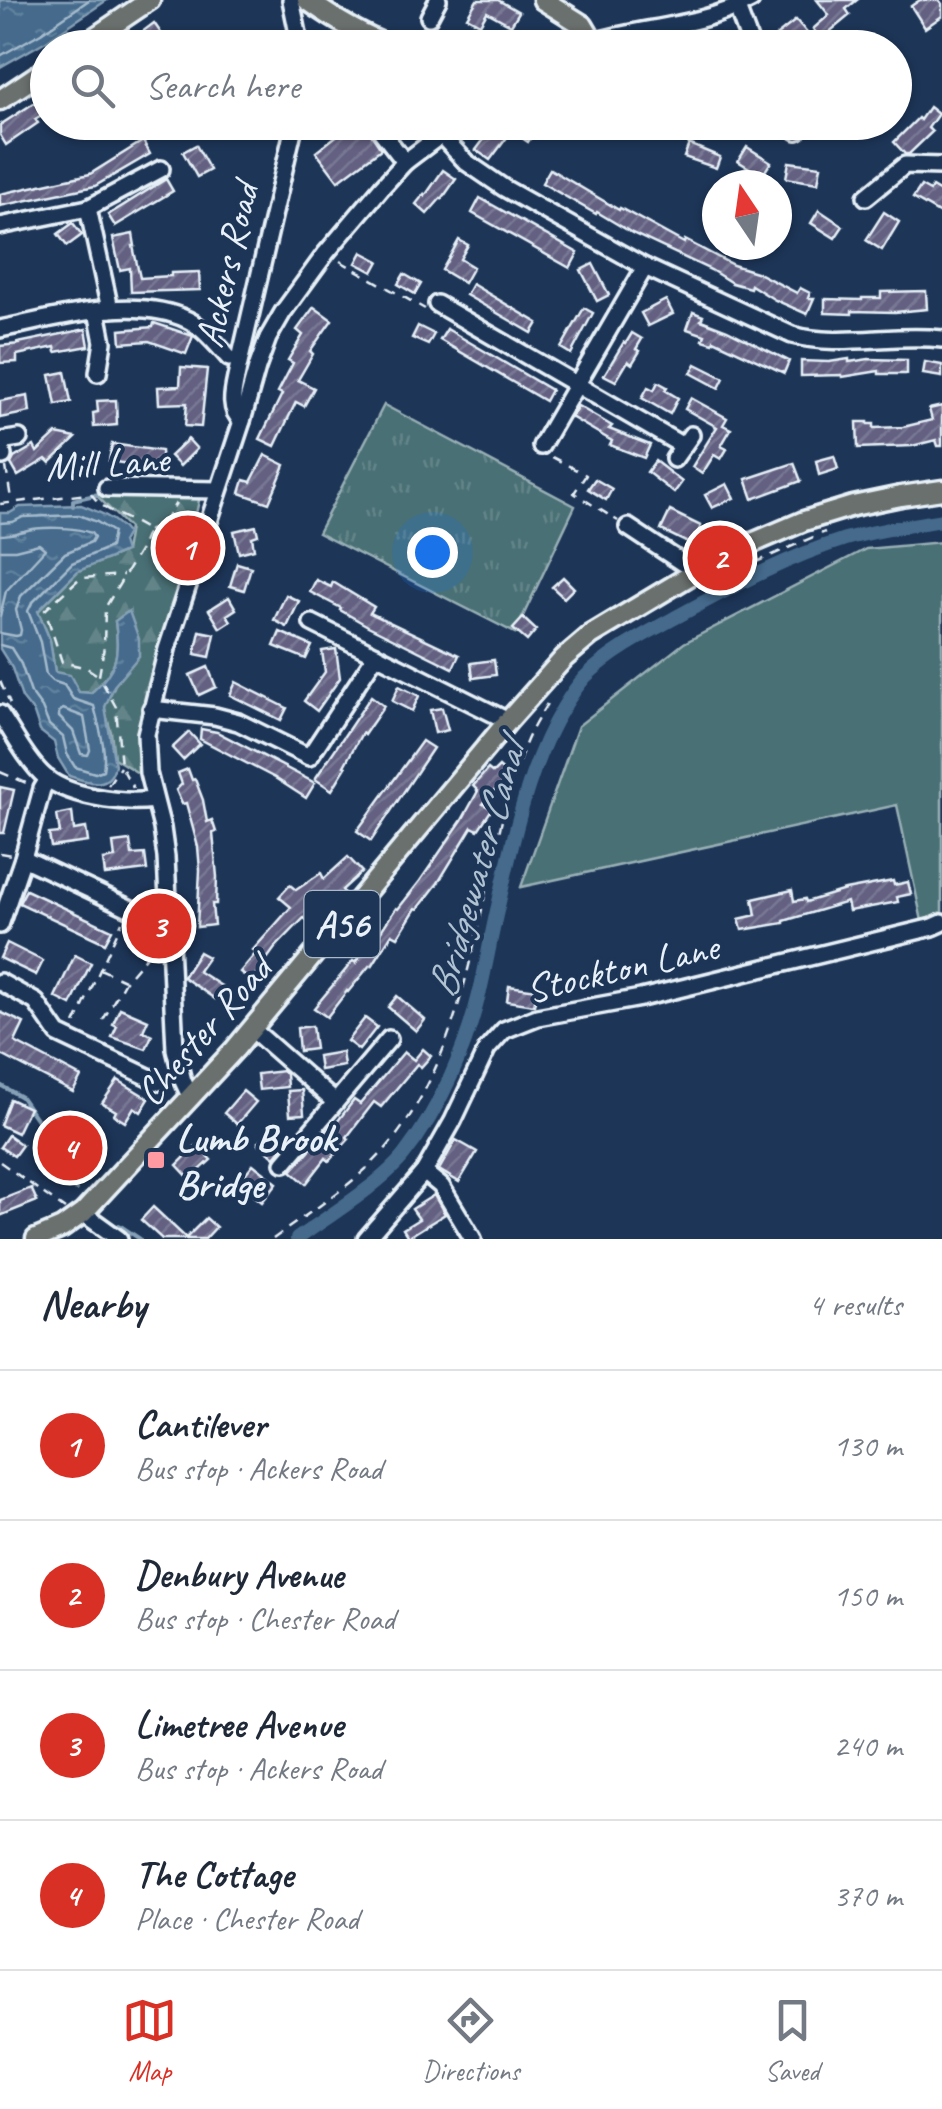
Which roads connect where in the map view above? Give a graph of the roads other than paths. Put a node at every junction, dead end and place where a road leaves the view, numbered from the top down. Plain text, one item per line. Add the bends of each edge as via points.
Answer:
1 (150, 0) edge
2 (290, 0) edge
3 (307, 0) edge
4 (438, 0) edge
5 (543, 0) edge
6 (744, 4) edge
7 (429, 17) dead end
8 (106, 30) edge
9 (298, 30) edge
10 (353, 30) edge
11 (584, 30) edge
12 (651, 30) edge
13 (749, 30) edge
14 (30, 80) edge
15 (0, 100) edge
16 (291, 140) edge
17 (388, 140) edge
18 (436, 140) edge
19 (445, 140) edge
20 (406, 162) junction
21 (942, 166) edge
22 (161, 169) dead end
23 (866, 197) dead end
24 (88, 208) junction
25 (0, 226) edge
26 (645, 267) junction
27 (435, 306) road end
28 (104, 310) junction
29 (0, 329) edge
30 (942, 339) edge
31 (229, 358) dead end
32 (98, 373) dead end
33 (577, 385) junction
34 (242, 421) junction
35 (20, 438) dead end
36 (1, 446) edge
37 (541, 446) road end
38 (683, 447) dead end
39 (218, 490) junction
40 (942, 490) edge
41 (96, 492) road end
42 (628, 527) road end
43 (696, 572) junction
44 (312, 624) dead end
45 (376, 655) junction
46 (151, 709) junction
47 (8, 714) edge
48 (508, 721) junction
49 (45, 784) junction
50 (154, 800) junction
51 (23, 858) junction
52 (129, 908) dead end
53 (942, 923) edge
54 (0, 925) edge
55 (0, 982) edge
56 (252, 1029) junction
57 (389, 1039) dead end
58 (159, 1082) dead end
59 (191, 1098) junction
60 (335, 1102) junction
61 (284, 1163) dead end
62 (424, 1172) junction
63 (74, 1211) junction
64 (36, 1239) edge
65 (118, 1239) edge
66 (366, 1239) edge
67 (473, 1239) edge

1 - 8 main road
2 - 9 street
3 - 10 main road
4 - 7 street
5 - 11 main road
6 - 12 street
6 - 13 street
14 - 15 main road
16 - 34 street, Ackers Road via 238,368 233,407
17 - 20 street
18 - 20 street, Ackers Road
19 - 26 street via 488,179
20 - 34 street, Ackers Road via 282,312 256,368
21 - 23 street via 906,165
22 - 24 street
24 - 25 street
24 - 28 street
26 - 30 street via 806,339
26 - 33 street
27 - 33 street
28 - 29 street
28 - 31 street via 162,311 192,322
28 - 32 street
33 - 37 street
33 - 38 street
34 - 39 street, Ackers Road
35 - 36 street
39 - 41 street, Mill Lane
39 - 46 street, Ackers Road
40 - 43 main road, Chester Road / A56 via 804,521
42 - 43 street
43 - 48 main road, Chester Road / A56 via 591,635
44 - 45 street
45 - 46 street via 309,757 238,722
45 - 48 street
46 - 50 street, Ackers Road via 146,755
47 - 49 street
48 - 56 main road, Chester Road / A56
49 - 50 street via 125,802
49 - 51 street
50 - 59 street, Ackers Road via 166,857 174,1049
51 - 52 street
51 - 54 street
53 - 62 street, Stockton Lane via 504,1030 487,1049
55 - 58 street via 36,1002 58,1034
56 - 59 main road, Chester Road / A56
56 - 60 street
57 - 60 street
59 - 63 main road, Chester Road / A56
60 - 61 street
62 - 66 street, Stockton Lane
62 - 67 street via 441,1186
63 - 64 main road, A56 via 62,1228
63 - 65 street

